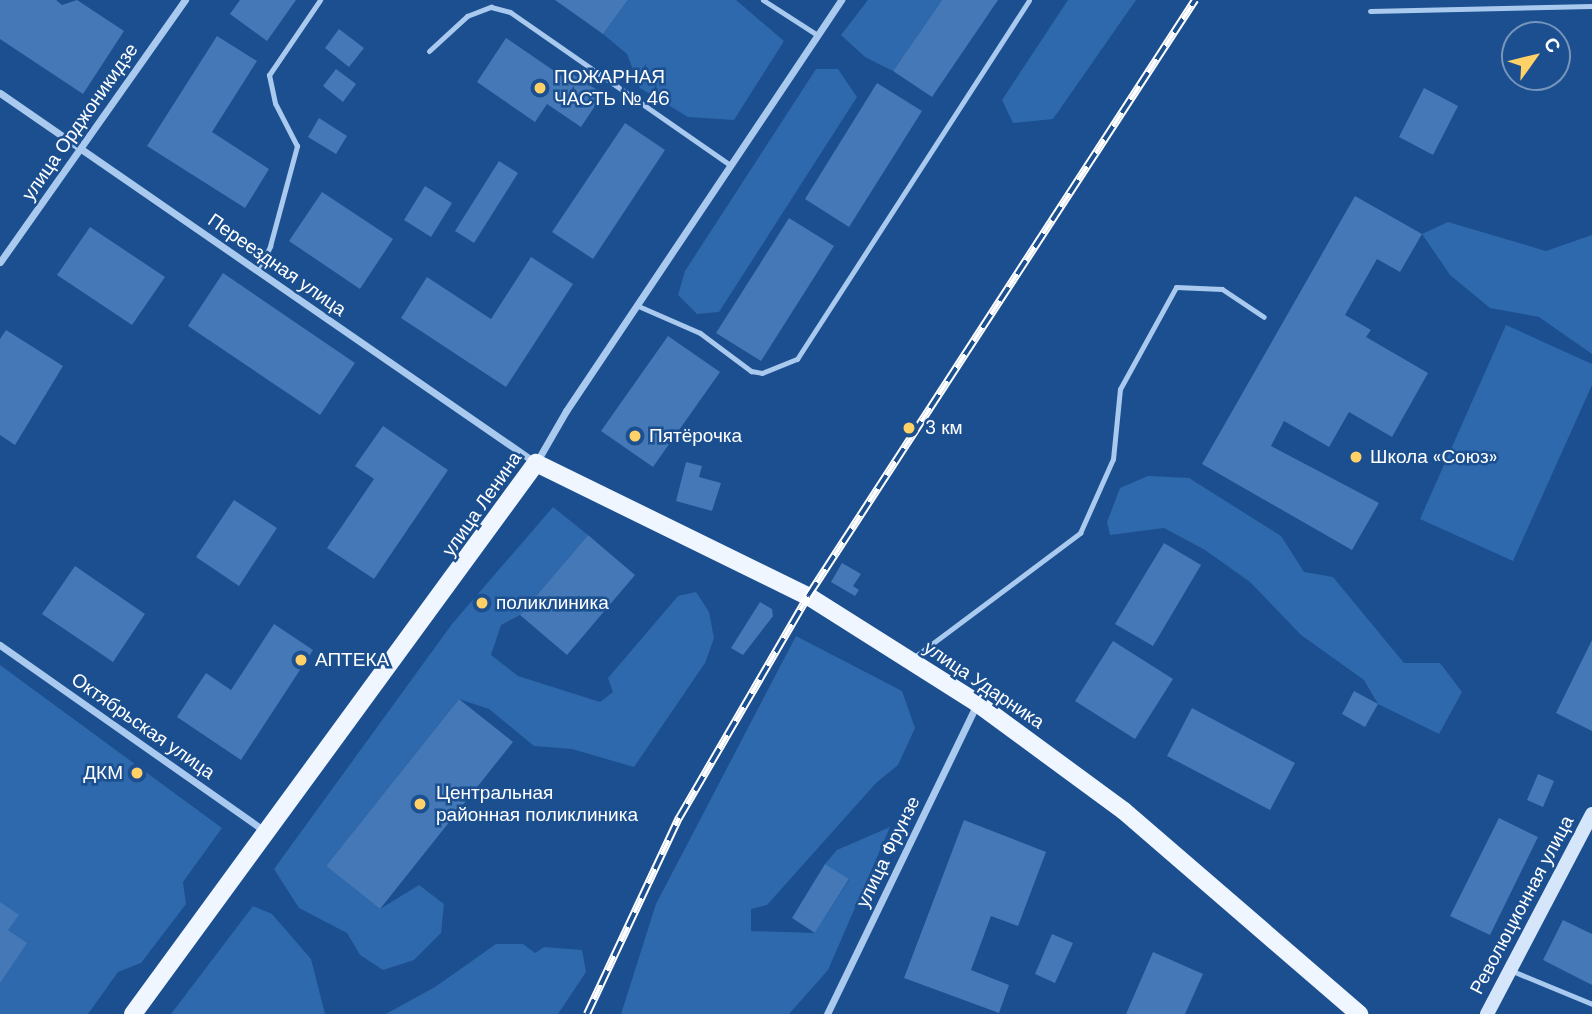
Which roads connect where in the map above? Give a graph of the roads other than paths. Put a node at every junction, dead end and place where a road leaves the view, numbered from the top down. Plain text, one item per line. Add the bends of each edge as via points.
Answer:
1 (185, 0) edge
2 (320, 0) edge
3 (763, 0) edge
4 (841, 0) edge
5 (1029, 0) edge
6 (1592, 6) edge
7 (1370, 11) dead end
8 (816, 34) junction
9 (429, 51) dead end
10 (0, 93) edge
11 (82, 149) junction
12 (729, 164) junction
13 (0, 262) edge
14 (258, 271) junction
15 (636, 305) junction
16 (1264, 317) dead end
17 (536, 463) junction
18 (0, 645) edge
19 (910, 660) junction
20 (977, 703) junction
21 (1592, 814) edge
22 (268, 833) junction
23 (1510, 970) junction
24 (1592, 1004) edge
25 (1351, 1011) edge
26 (133, 1014) edge
27 (827, 1014) edge
28 (1487, 1014) edge

1 - 11 street, улица Орджоникидзе
2 - 14 lane via 269,75 275,103 297,145 270,246
3 - 8 lane
4 - 8 street, улица Ленина
5 - 15 lane via 797,359 762,373 751,371 700,333
6 - 7 lane
8 - 12 street, улица Ленина
9 - 12 lane via 467,16 491,7 510,12
10 - 11 street, Переездная улица
11 - 13 street, улица Орджоникидзе
11 - 14 street, Переездная улица
12 - 15 street, улица Ленина
14 - 17 street, Переездная улица
15 - 17 street, улица Ленина
16 - 19 lane via 1222,289 1177,287 1120,389 1113,458 1080,533
17 - 19 main road, улица Ударника via 807,596
17 - 22 main road, улица Ленина
18 - 22 street, Октябрьская улица
19 - 20 main road, улица Ударника
20 - 25 main road, улица Ударника via 1124,811
20 - 27 street, улица Фрунзе
21 - 23 street, Революционная улица
22 - 26 main road, улица Ленина
23 - 24 lane
23 - 28 street, Революционная улица

